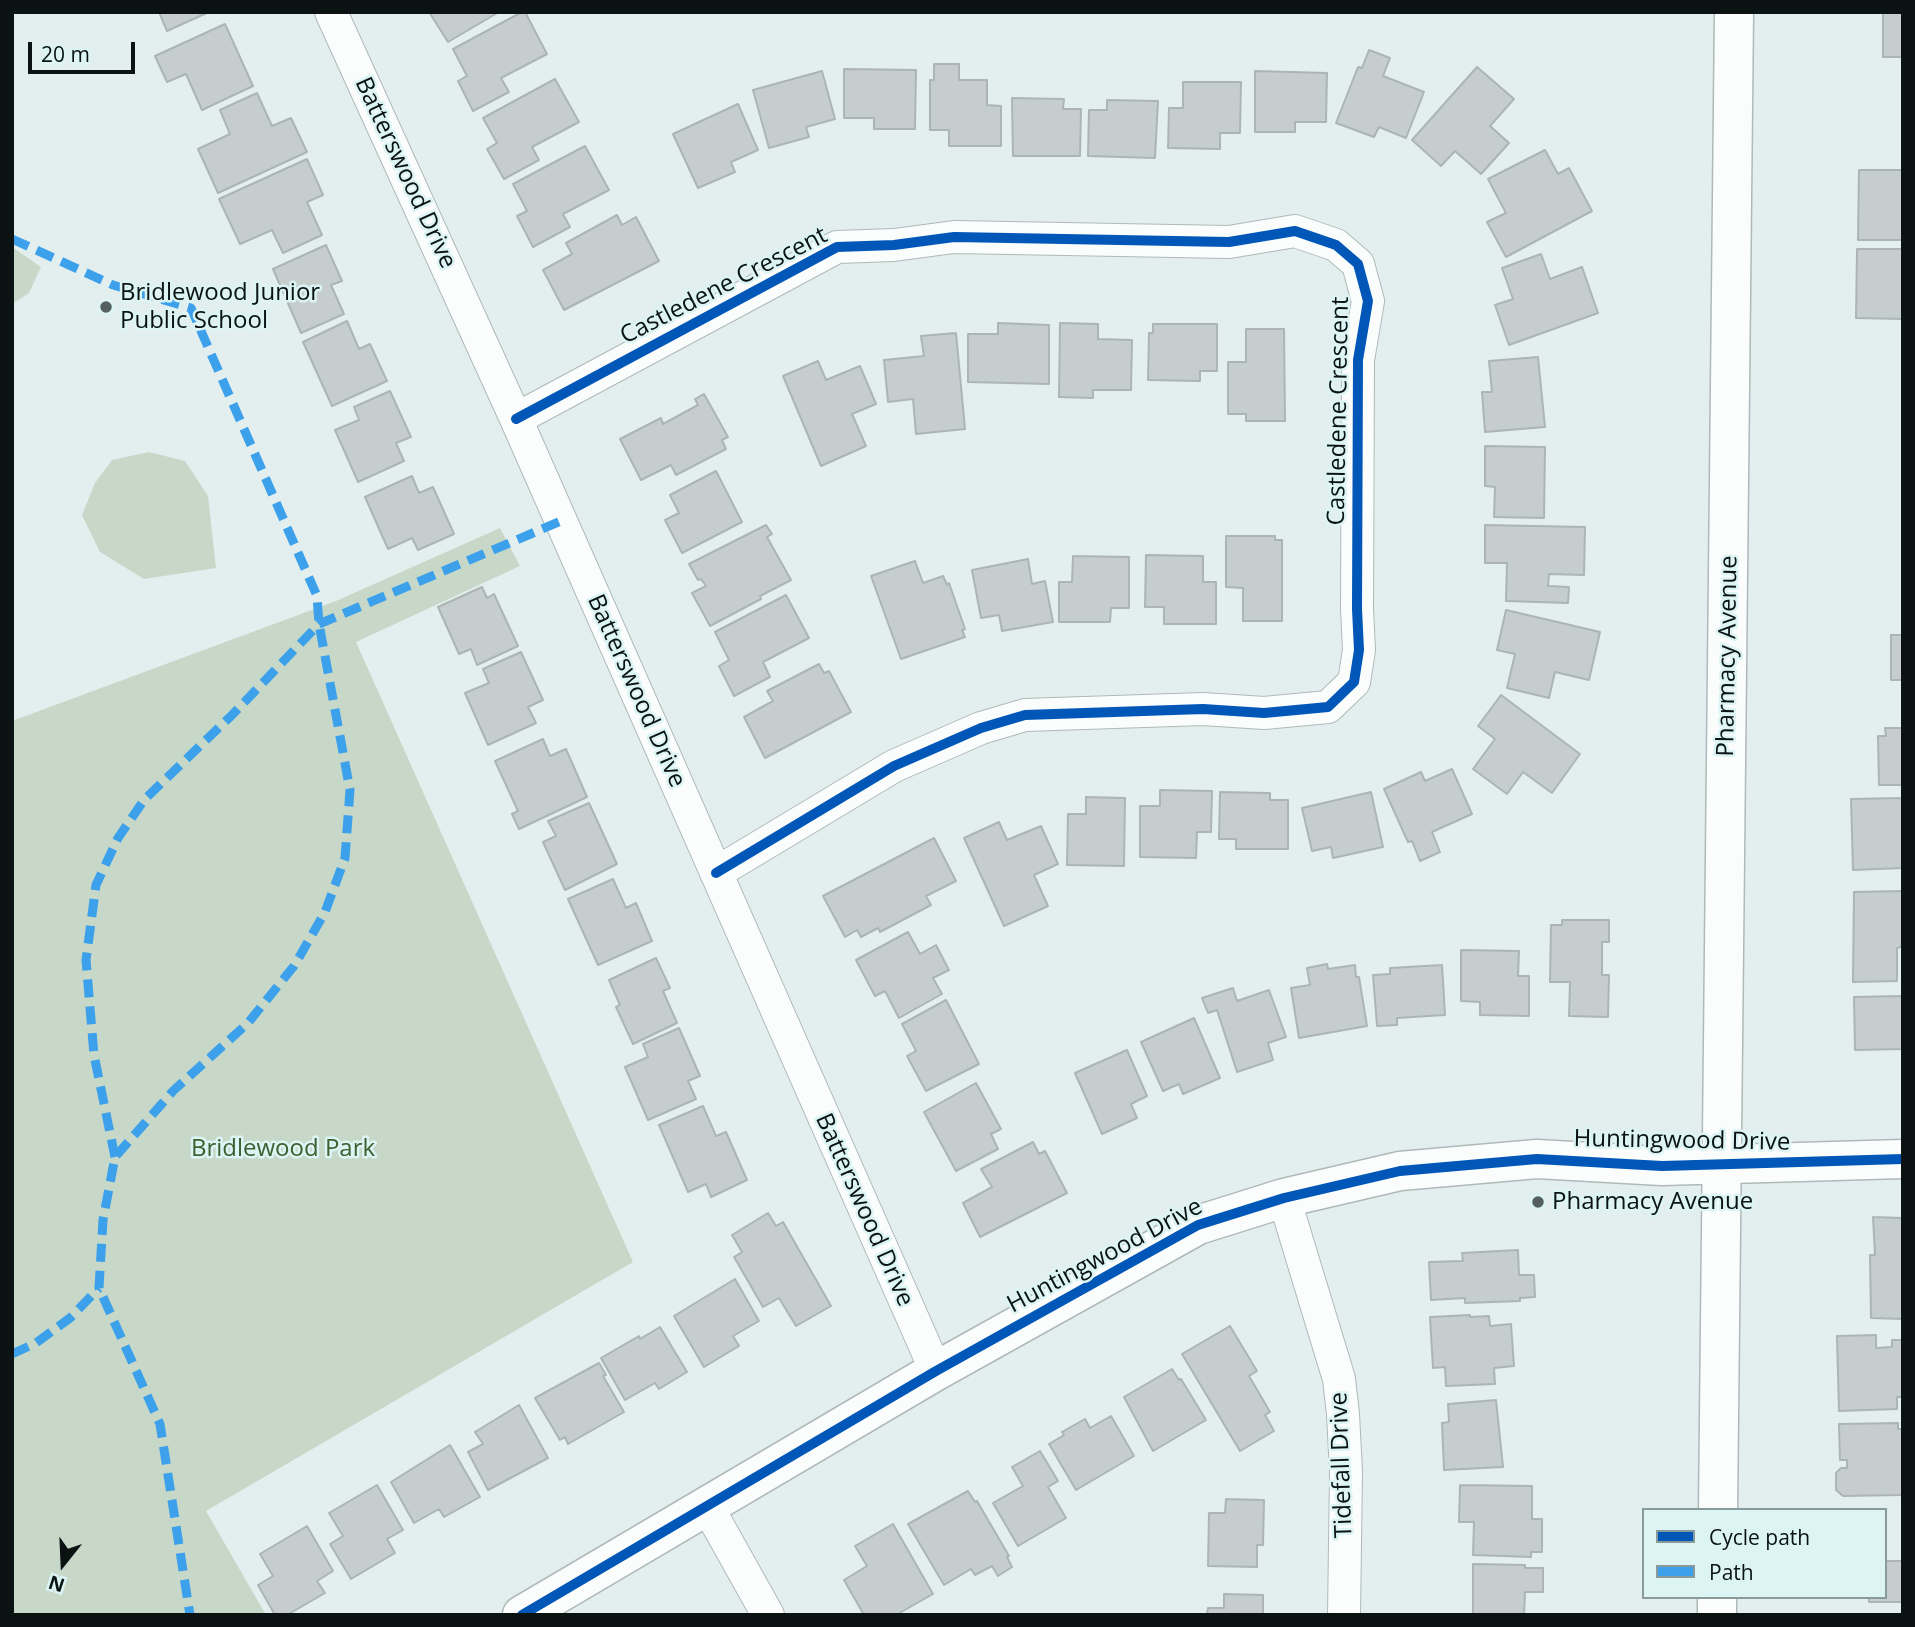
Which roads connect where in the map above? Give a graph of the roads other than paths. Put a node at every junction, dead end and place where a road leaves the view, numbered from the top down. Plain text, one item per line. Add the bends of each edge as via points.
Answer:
1 (331, 12) edge
2 (1734, 12) edge
3 (516, 419) junction
4 (716, 873) junction
5 (1903, 1159) edge
6 (1721, 1164) junction
7 (1284, 1198) junction
8 (936, 1371) junction
9 (707, 1506) junction
10 (1718, 1508) edge
11 (522, 1615) edge
12 (768, 1615) edge
13 (1344, 1615) edge

1 - 3 street, Batterswood Drive
2 - 6 street, Pharmacy Avenue
3 - 4 street, Batterswood Drive
3 - 4 street, Castledene Crescent via 837,247 954,237 1229,242 1295,231 1336,245 1358,264 1368,302 1358,360 1359,650 1354,682 1328,707 1264,713 1203,709 1026,715 982,728 894,766
4 - 8 street, Batterswood Drive
5 - 6 street, Huntingwood Drive
6 - 7 street, Huntingwood Drive via 1662,1166 1537,1159 1400,1171
6 - 10 street, Pharmacy Avenue
7 - 8 street, Huntingwood Drive via 1198,1225
7 - 13 street, Tidefall Drive via 1339,1379 1346,1472
8 - 9 street, Huntingwood Drive
9 - 11 street, Huntingwood Drive
9 - 12 street

